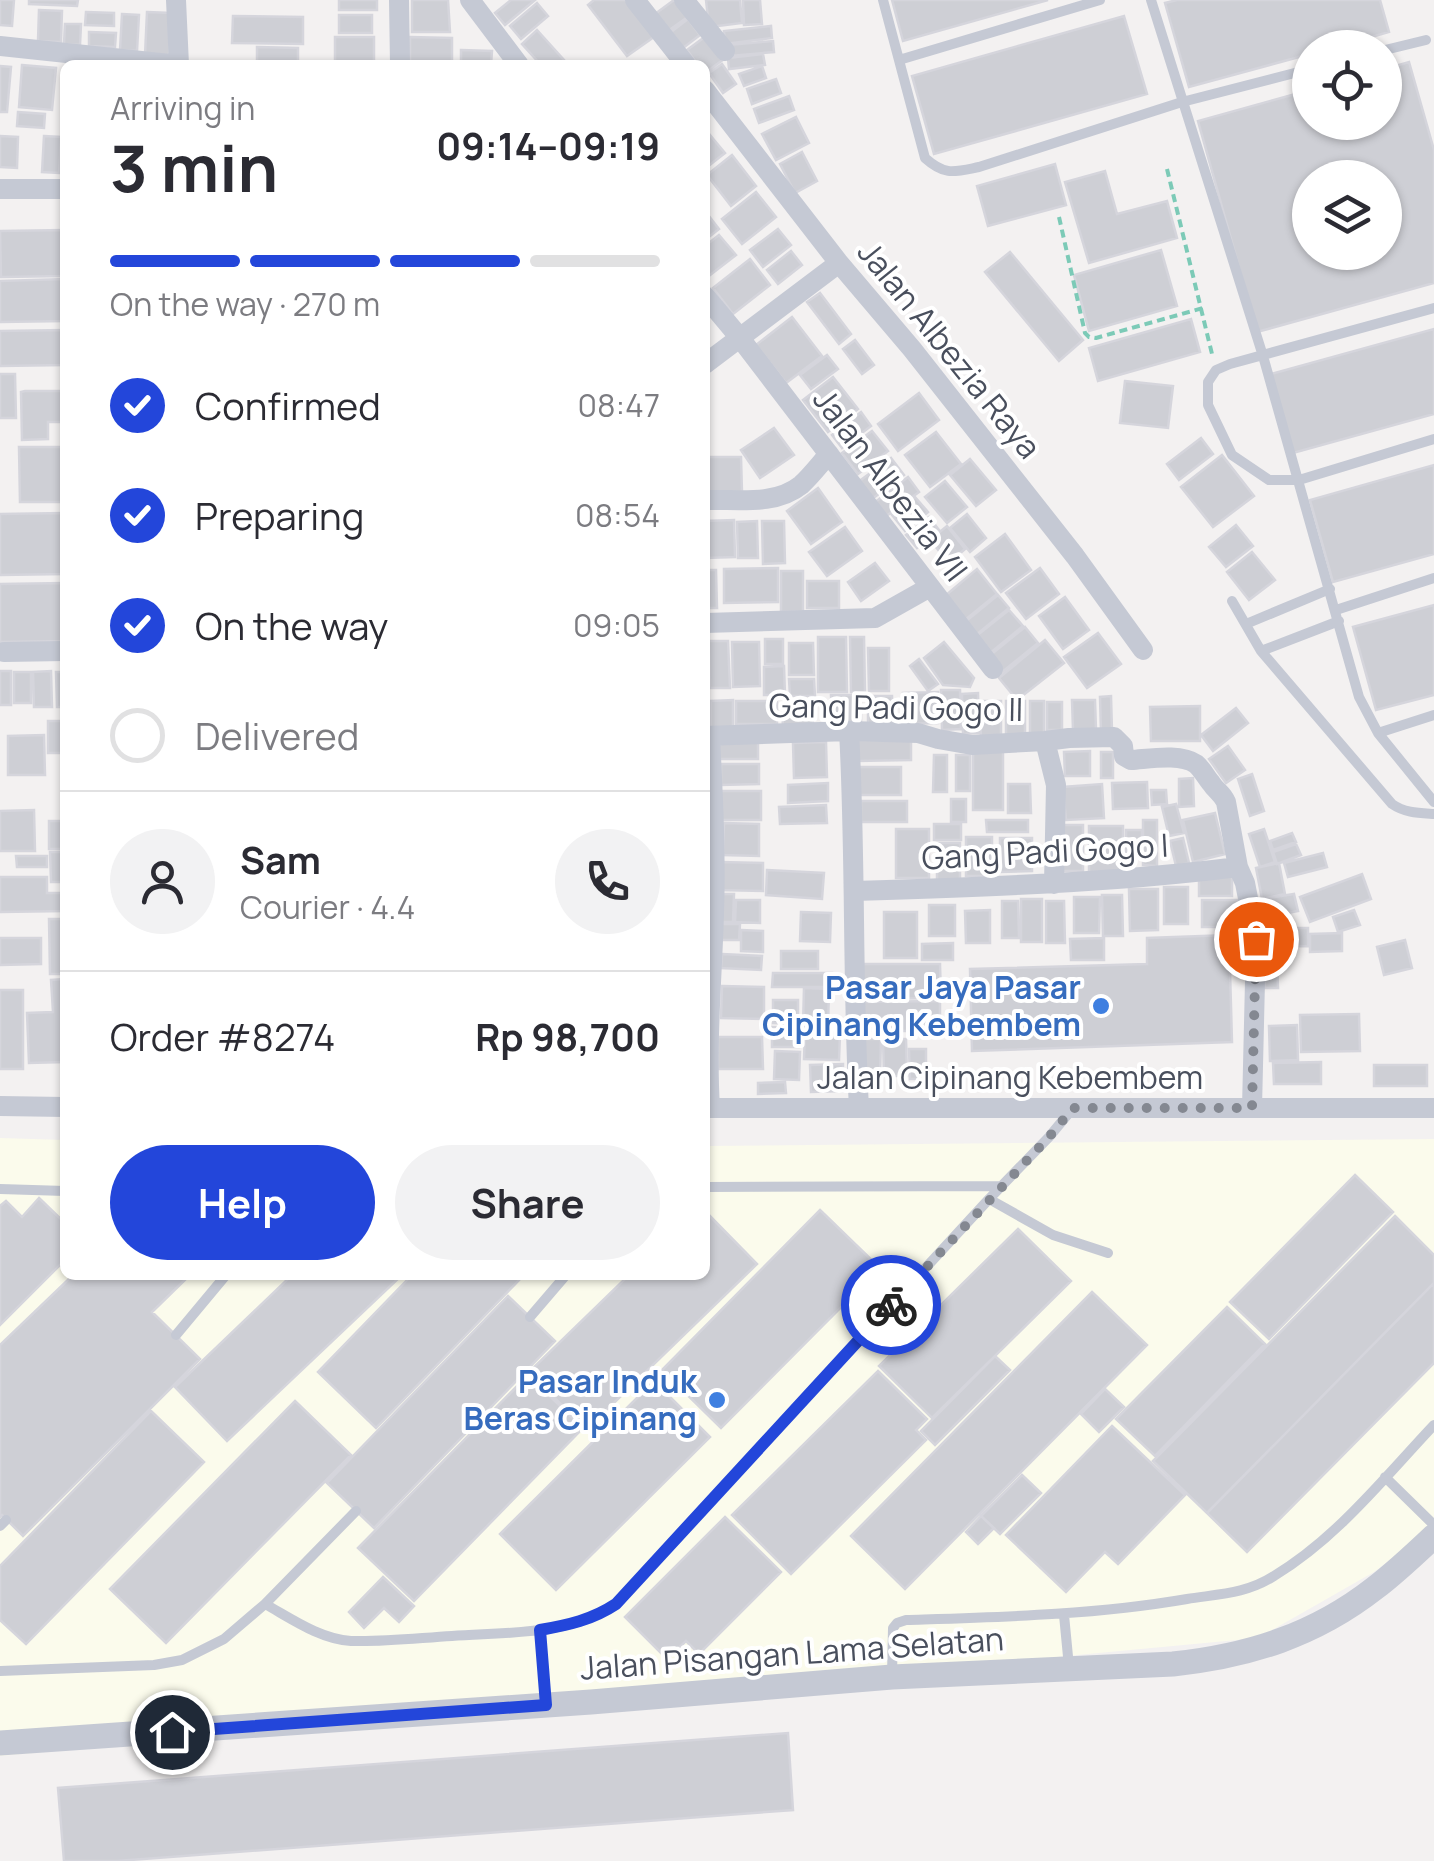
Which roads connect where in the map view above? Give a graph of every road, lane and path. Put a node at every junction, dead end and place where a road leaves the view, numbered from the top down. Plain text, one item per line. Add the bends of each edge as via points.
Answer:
1 (176, 0) edge
2 (399, 0) edge
3 (470, 0) edge
4 (636, 0) edge
5 (684, 0) edge
6 (883, 0) edge
7 (1100, 0) edge
8 (1151, 0) edge
9 (1426, 40) dead end
10 (0, 46) edge
11 (1402, 46) edge
12 (725, 51) dead end
13 (132, 60) edge
14 (179, 60) edge
15 (400, 60) edge
16 (515, 60) edge
17 (682, 60) edge
18 (898, 60) junction
19 (1292, 74) edge
20 (710, 96) edge
21 (1182, 102) junction
22 (1166, 169) dead end
23 (60, 188) edge
24 (0, 189) edge
25 (0, 202) edge
26 (60, 202) edge
27 (1059, 217) dead end
28 (840, 263) junction
29 (710, 302) edge
30 (1203, 308) junction
31 (1434, 308) edge
32 (740, 338) junction
33 (1263, 356) junction
34 (710, 360) edge
35 (1216, 370) junction
36 (1434, 440) edge
37 (829, 454) junction
38 (1298, 480) junction
39 (710, 500) edge
40 (1434, 578) edge
41 (930, 587) junction
42 (1330, 589) junction
43 (1232, 601) dead end
44 (1338, 616) junction
45 (710, 623) edge
46 (1246, 624) junction
47 (1143, 650) dead end
48 (60, 651) edge
49 (1261, 651) junction
50 (4, 652) dead end
51 (993, 669) dead end
52 (1434, 715) edge
53 (849, 731) junction
54 (1378, 733) junction
55 (710, 736) edge
56 (1045, 742) junction
57 (1434, 801) edge
58 (1434, 814) edge
59 (710, 826) edge
60 (1238, 867) junction
61 (1054, 884) junction
62 (854, 891) junction
63 (710, 1001) edge
64 (0, 1106) edge
65 (60, 1106) edge
66 (710, 1108) edge
67 (858, 1108) junction
68 (1073, 1108) junction
69 (1252, 1108) junction
70 (1434, 1108) edge
71 (1001, 1186) junction
72 (710, 1187) edge
73 (0, 1189) edge
74 (60, 1191) edge
75 (989, 1198) junction
76 (1108, 1253) dead end
77 (222, 1280) edge
78 (562, 1280) edge
79 (530, 1317) dead end
80 (176, 1336) dead end
81 (1434, 1425) edge
82 (1385, 1478) junction
83 (356, 1511) dead end
84 (1434, 1525) edge
85 (1434, 1536) edge
86 (265, 1604) junction
87 (1064, 1615) junction
88 (540, 1630) junction
89 (1069, 1667) junction
90 (0, 1671) edge
91 (892, 1677) junction
92 (546, 1705) junction
93 (0, 1744) edge

1 - 14 street
2 - 15 street
3 - 16 street
4 - 17 street
5 - 12 street
6 - 18 lane
7 - 18 lane
8 - 21 lane
9 - 11 lane
10 - 13 street
18 - 21 lane via 925,158 951,172
19 - 21 lane
20 - 28 street, Jalan Albezia Raya
21 - 33 lane
22 - 30 path
23 - 24 street
25 - 26 street
27 - 30 path via 1089,337
28 - 32 street
28 - 47 street, Jalan Albezia Raya
29 - 32 street, Jalan Albezia VII
30 - 35 path
31 - 33 lane
32 - 34 street
32 - 37 street, Jalan Albezia VII
33 - 35 lane
33 - 38 lane
35 - 38 lane via 1208,382 1208,405 1232,455 1269,480
36 - 38 lane
37 - 39 street via 788,494
37 - 41 street, Jalan Albezia VII
38 - 42 lane
40 - 44 lane
41 - 45 street via 875,618
41 - 51 street, Jalan Albezia VII
42 - 44 lane
42 - 46 lane
43 - 46 lane
44 - 49 lane
44 - 54 lane via 1359,697
46 - 49 lane
48 - 50 street
49 - 58 lane via 1392,804
52 - 54 lane
53 - 55 street, Gang Padi Gogo II
53 - 56 street, Gang Padi Gogo II via 918,733 972,745
53 - 62 street
54 - 57 lane
56 - 60 street, Gang Padi Gogo II via 1114,738 1130,760 1191,760 1226,802
56 - 61 street via 1056,785
59 - 63 street
60 - 61 street, Gang Padi Gogo I
60 - 69 street via 1256,939
61 - 62 street, Gang Padi Gogo I
62 - 67 street
64 - 65 street
66 - 67 street, Jalan Cipinang Kebembem
67 - 68 street, Jalan Cipinang Kebembem
68 - 69 street, Jalan Cipinang Kebembem
68 - 71 lane
69 - 70 street, Jalan Cipinang Kebembem
71 - 72 lane
71 - 75 lane
73 - 74 lane
75 - 76 lane via 1054,1235
75 - 88 lane via 616,1604 583,1622
77 - 80 lane
78 - 79 lane
81 - 82 lane
82 - 84 lane
82 - 87 lane via 1338,1527 1253,1588
83 - 86 lane
85 - 89 street, Jalan Pisangan Lama Selatan via 1376,1588 1280,1642 1173,1664
86 - 88 lane via 342,1641
86 - 90 lane via 224,1639 182,1660
87 - 89 lane
87 - 91 lane via 906,1620 893,1628
88 - 92 lane
89 - 91 street, Jalan Pisangan Lama Selatan
91 - 92 street, Jalan Pisangan Lama Selatan
92 - 93 street, Jalan Pisangan Lama Selatan

